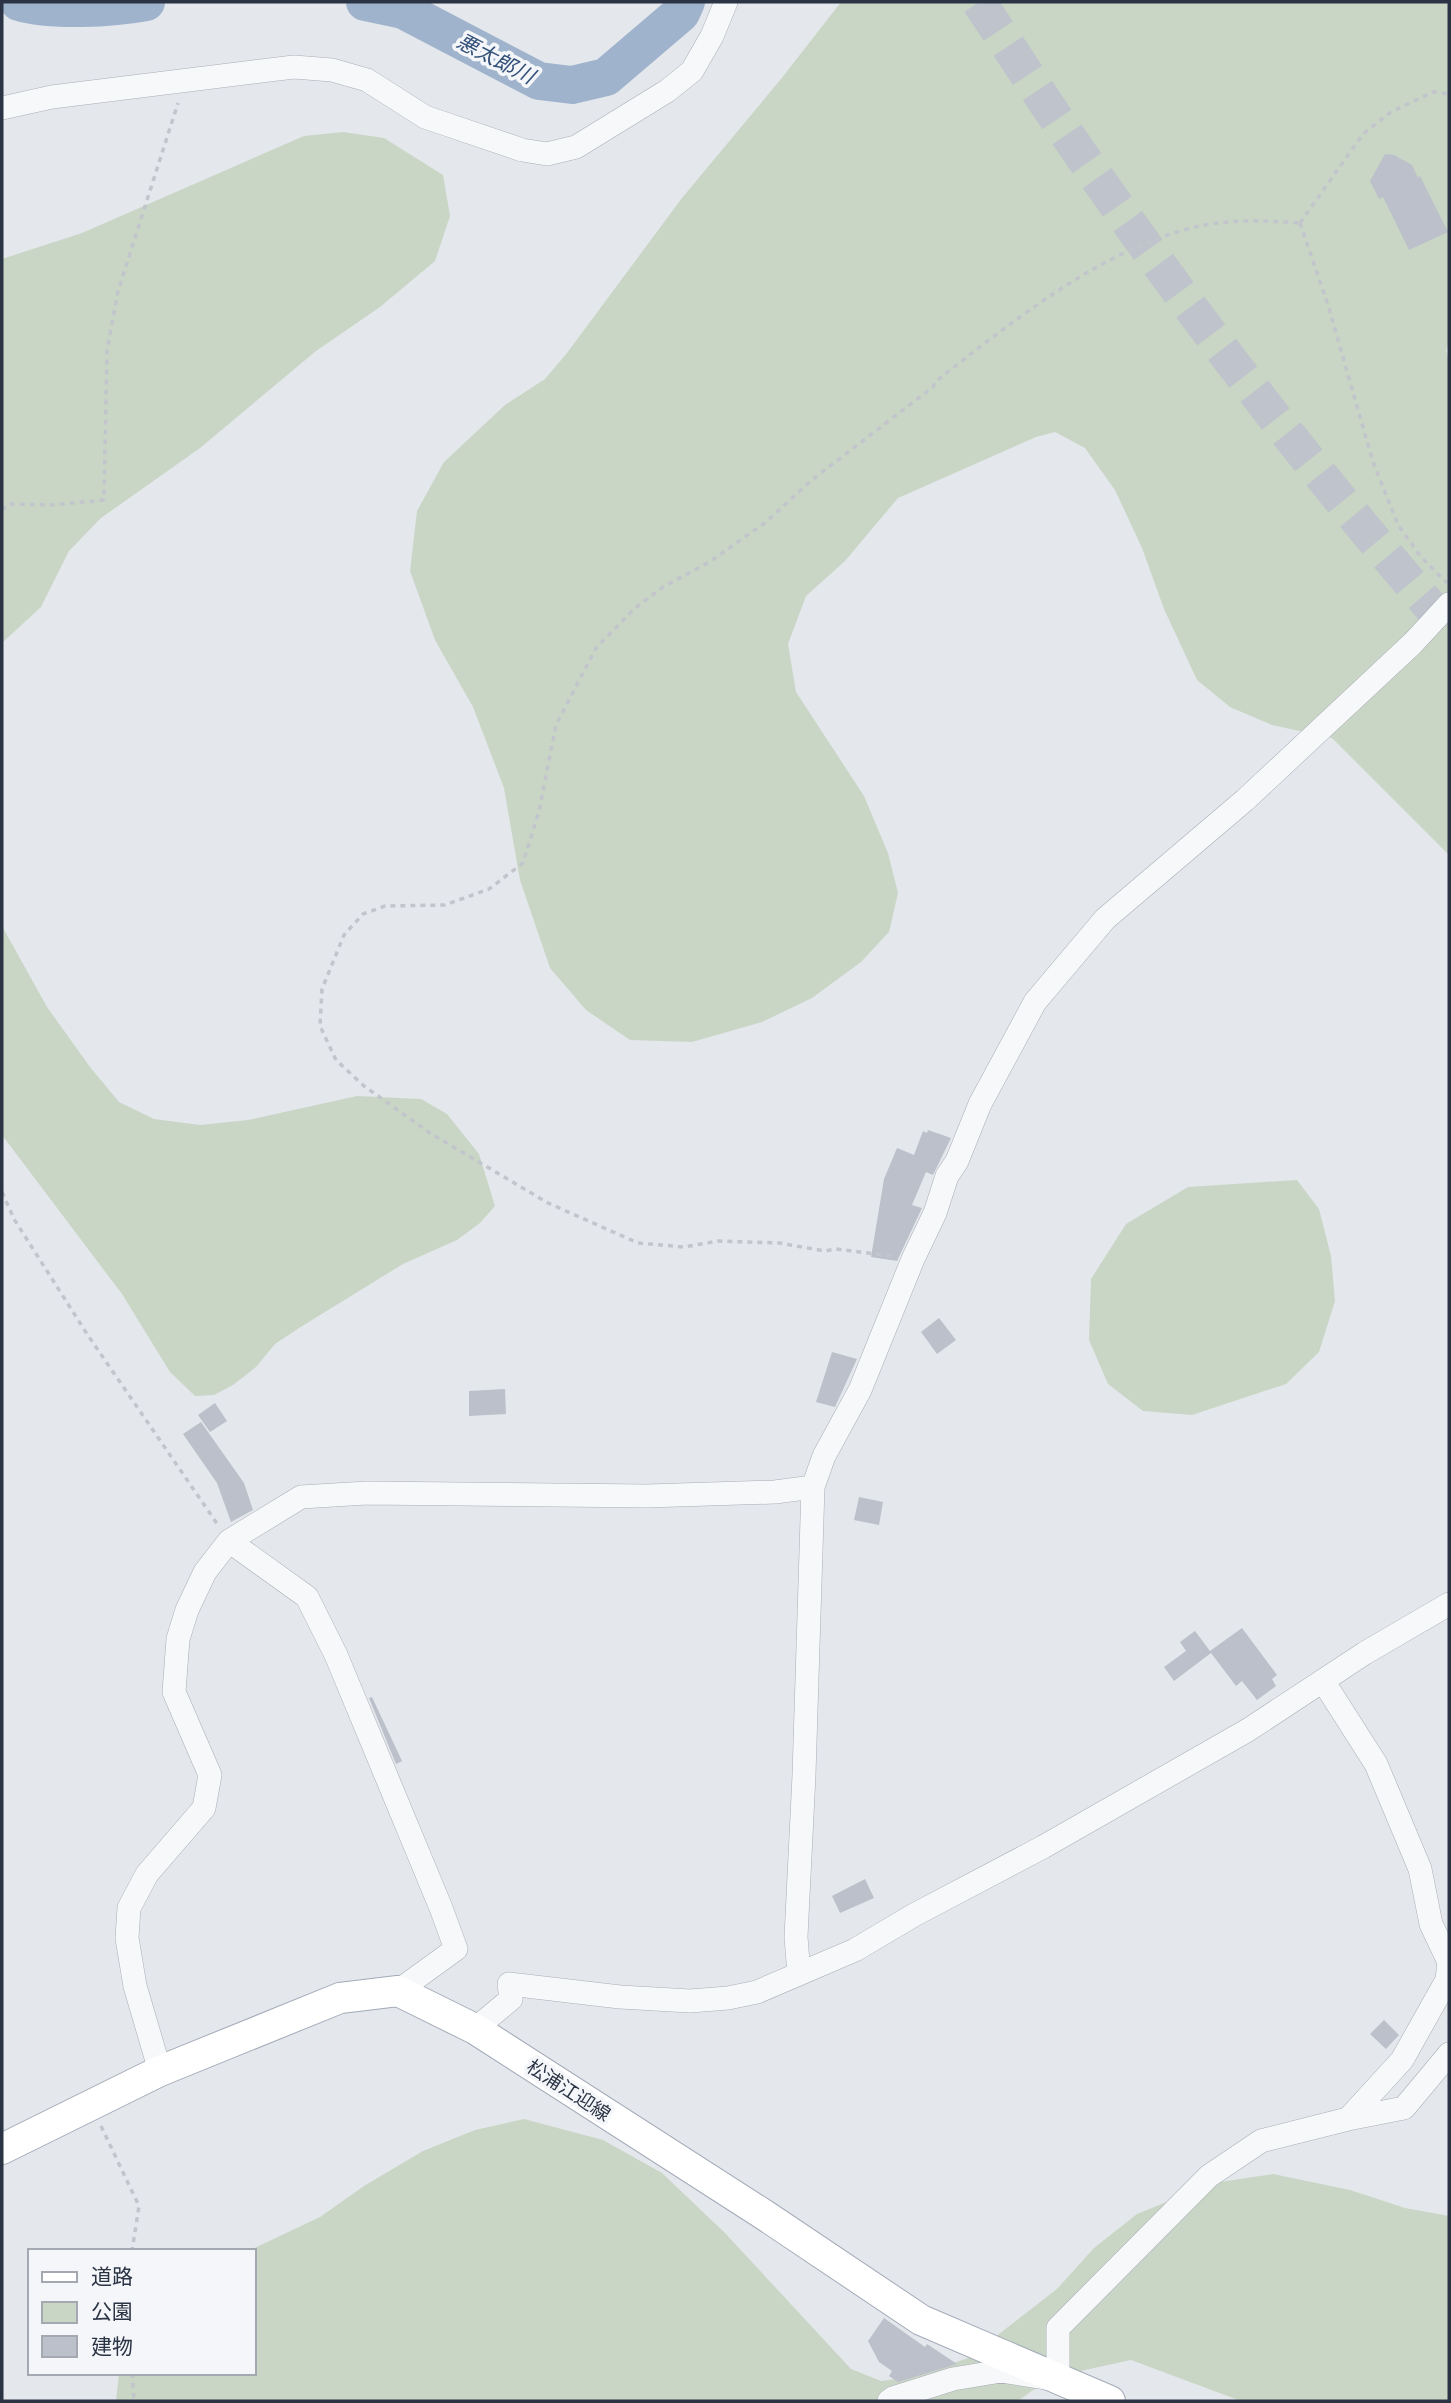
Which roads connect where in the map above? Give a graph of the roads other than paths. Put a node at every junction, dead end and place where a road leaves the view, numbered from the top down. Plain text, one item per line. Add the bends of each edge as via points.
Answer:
1 (726, 2) edge
2 (2, 108) edge
3 (1449, 604) edge
4 (813, 1487) junction
5 (229, 1541) junction
6 (1449, 1604) edge
7 (1323, 1681) junction
8 (799, 1974) junction
9 (398, 1992) junction
10 (475, 2029) junction
11 (1449, 2054) edge
12 (160, 2071) junction
13 (1348, 2119) junction
14 (2, 2150) edge
15 (1058, 2380) junction
16 (889, 2401) edge
17 (1110, 2401) edge

1 - 2 street via 692,71 576,147 547,154 425,117 367,80 332,70 294,67 186,78
3 - 4 street via 1245,800 1105,919 1035,1002 947,1176 860,1390
4 - 5 street via 647,1496 367,1493 301,1497
4 - 8 street via 796,1937
5 - 9 street via 307,1597 441,1908 456,1949
5 - 12 street via 205,1572 178,1639 174,1692 210,1775 204,1808 147,1874 129,1908 127,1938 135,1986
6 - 7 street
7 - 8 street via 1248,1730 1043,1846 855,1950
7 - 13 street via 1376,1764 1420,1869 1431,1924 1449,1962 1447,1980 1402,2060
8 - 10 street via 757,1992 690,2001 509,1984 511,1999
9 - 10 main road, 松浦江迎線
9 - 12 main road via 340,1998
10 - 15 main road, 松浦江迎線 via 922,2320
11 - 13 street via 1404,2108
12 - 14 main road
13 - 15 street via 1261,2141 1209,2176 1058,2328
15 - 16 street via 1001,2371 953,2379
15 - 17 main road, 松浦江迎線

